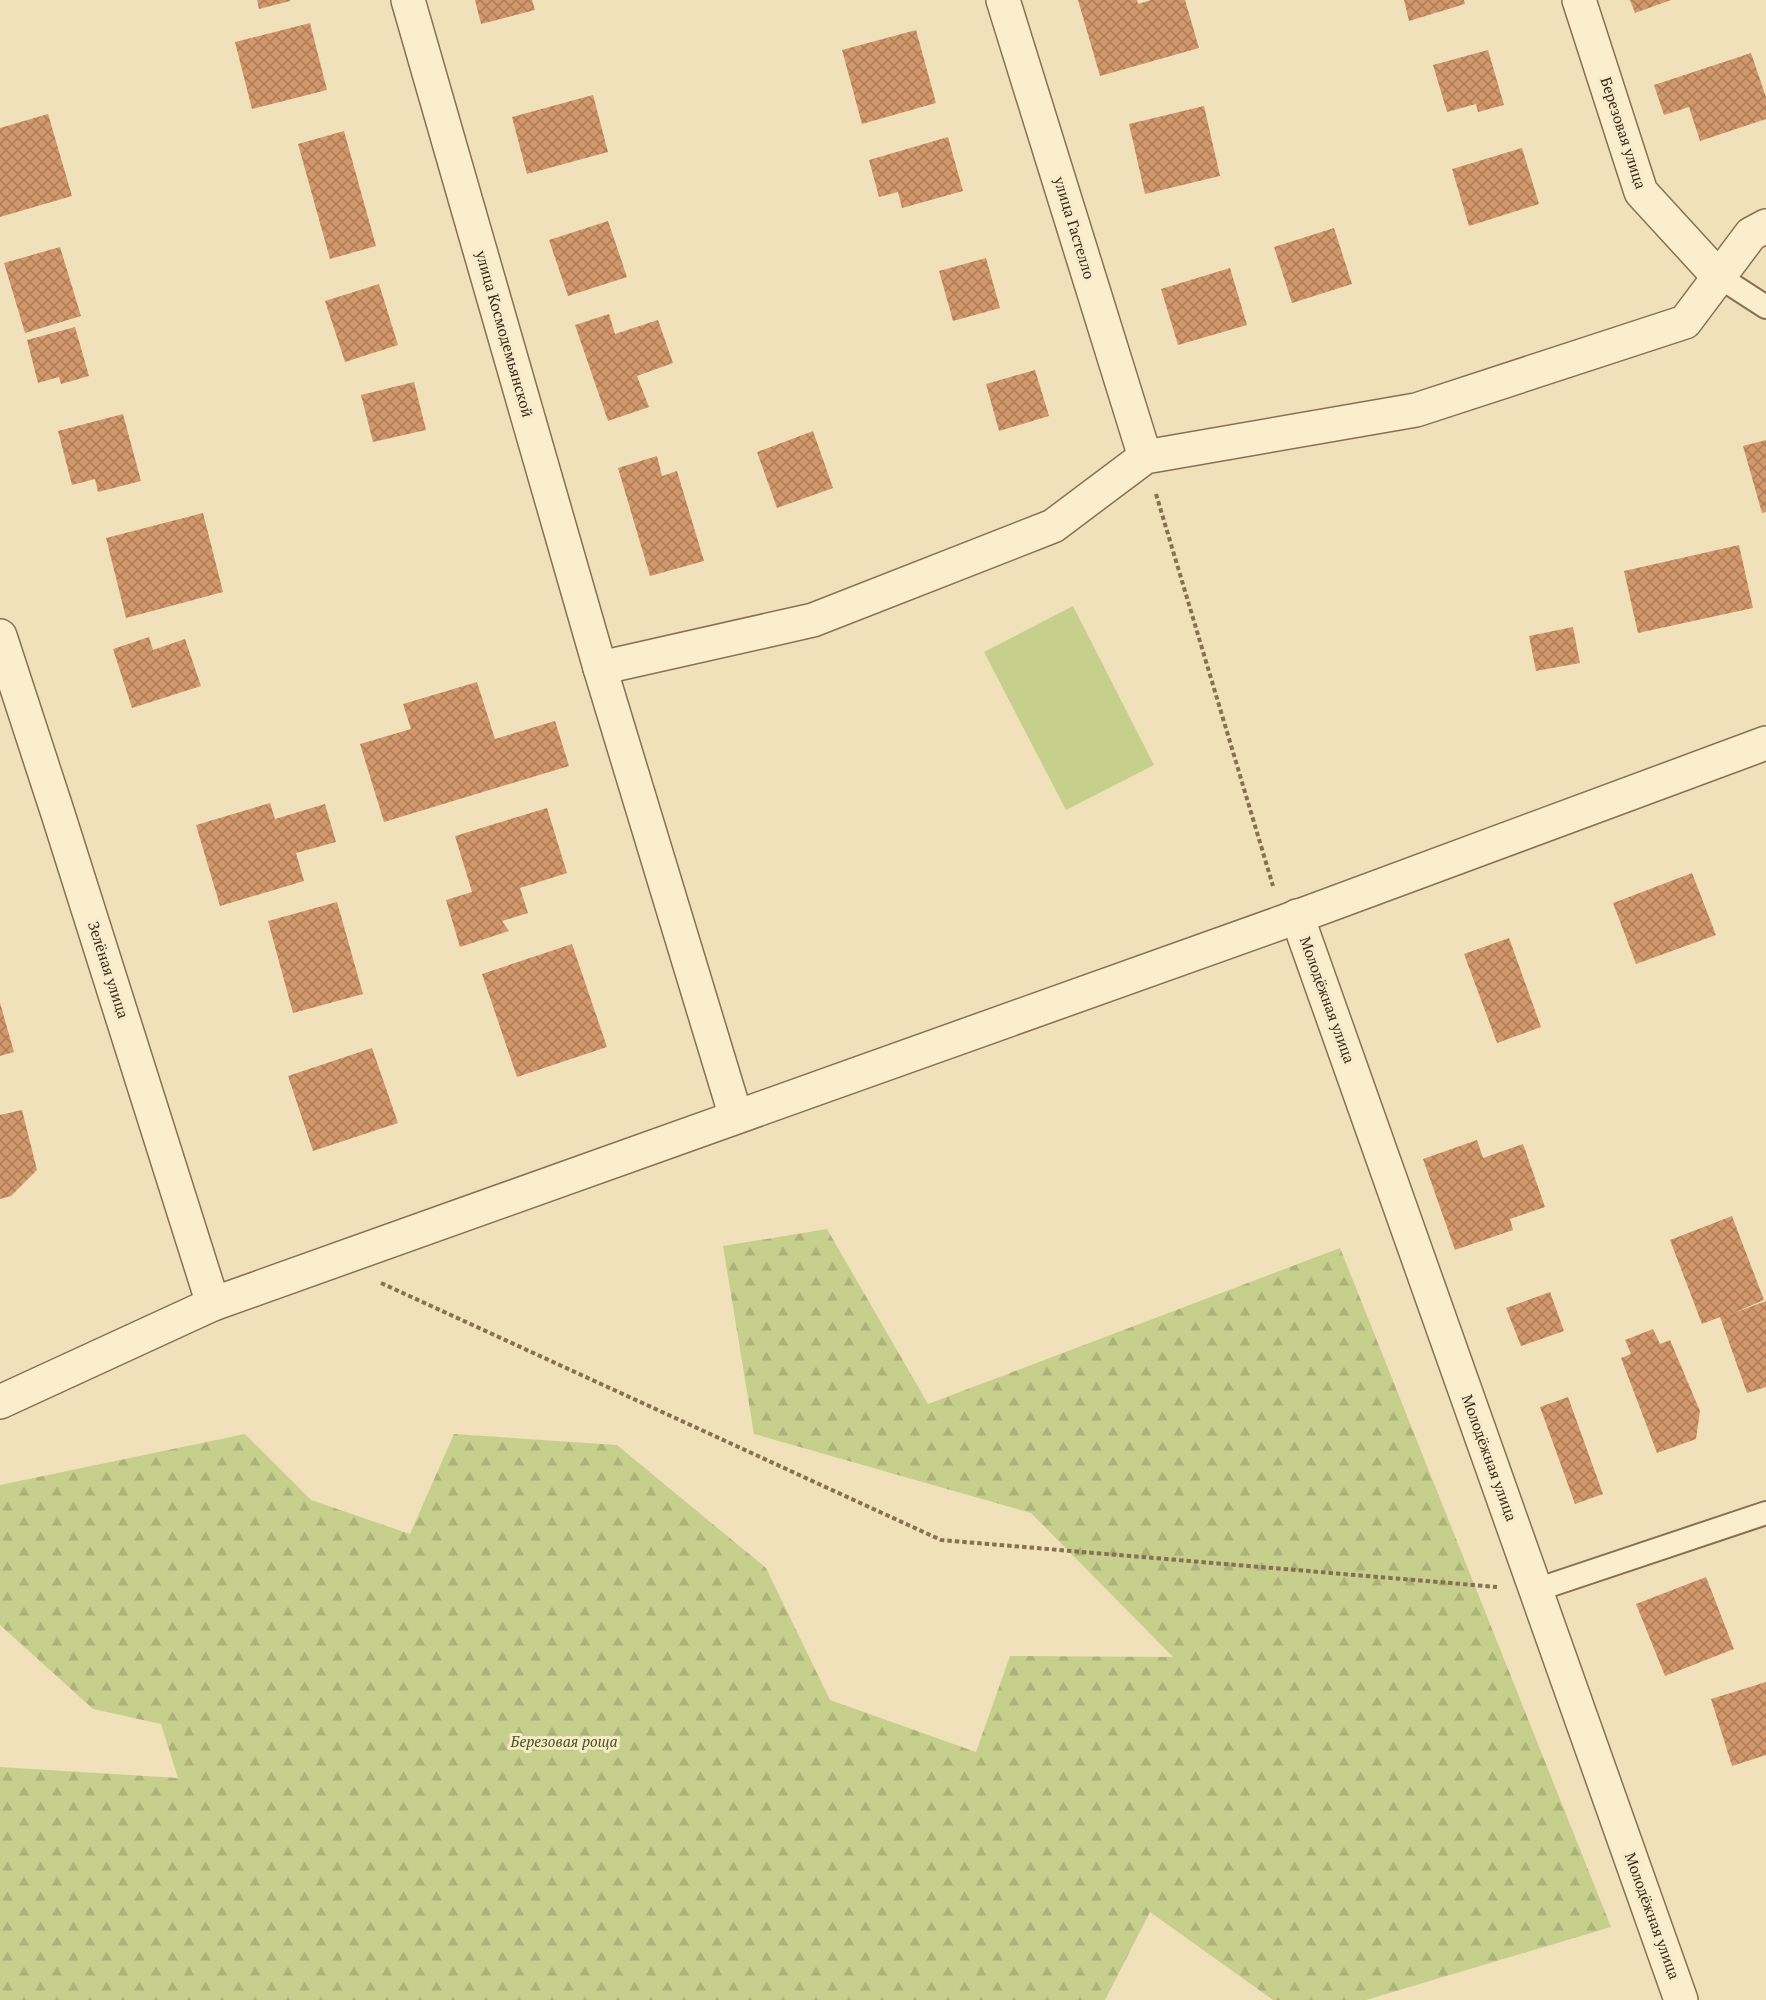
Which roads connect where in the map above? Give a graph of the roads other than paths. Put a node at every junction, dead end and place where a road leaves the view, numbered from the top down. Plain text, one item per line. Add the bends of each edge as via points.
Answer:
1 (408, 0) edge
2 (1003, 0) edge
3 (1579, 0) edge
4 (1766, 226) edge
5 (1718, 276) junction
6 (1766, 307) edge
7 (1145, 457) junction
8 (0, 636) edge
9 (600, 668) junction
10 (1766, 743) edge
11 (1290, 919) junction
12 (736, 1117) junction
13 (213, 1305) junction
14 (0, 1402) edge
15 (1766, 1514) edge
16 (1536, 1590) junction
17 (1681, 2000) edge

1 - 9 street, улица Космодемьянской
2 - 7 street, улица Гастелло
3 - 5 street, Березовая улица via 1641,192
4 - 5 street via 1751,234
5 - 6 lane
5 - 7 street via 1685,322 1416,410
7 - 9 street via 1053,526 813,620
8 - 13 street, Зелёная улица
9 - 12 street, улица Космодемьянской
10 - 11 street
11 - 12 street
11 - 16 street, Молодёжная улица
12 - 13 street
13 - 14 street
15 - 16 lane
16 - 17 street, Молодёжная улица

